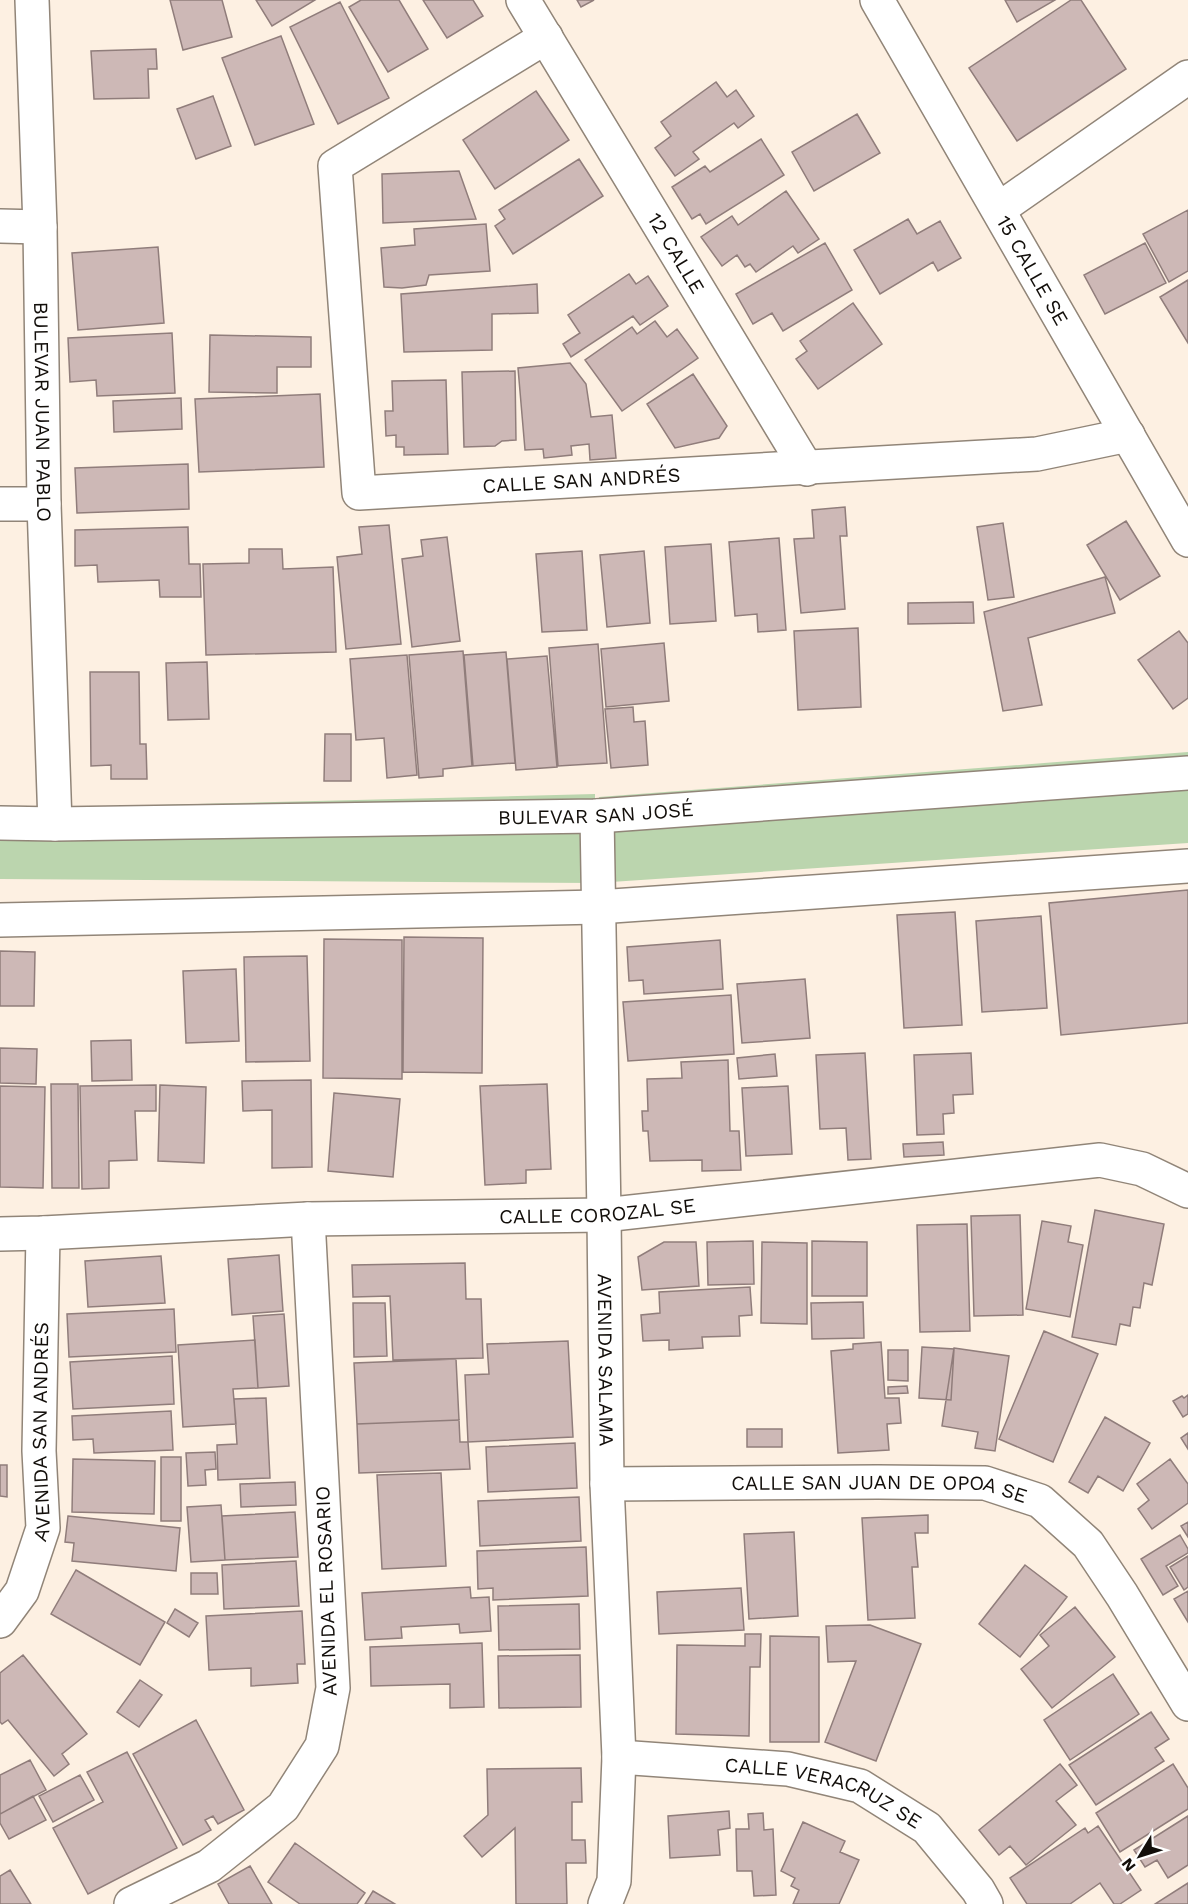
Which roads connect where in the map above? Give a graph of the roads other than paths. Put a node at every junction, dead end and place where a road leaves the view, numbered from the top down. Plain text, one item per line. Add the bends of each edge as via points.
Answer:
1 (32, 0) edge
2 (523, 0) edge
3 (877, 0) edge
4 (546, 37) junction
5 (1188, 77) edge
6 (999, 209) junction
7 (0, 226) edge
8 (40, 227) junction
9 (1128, 435) junction
10 (807, 469) junction
11 (0, 504) edge
12 (44, 504) junction
13 (1188, 540) edge
14 (1188, 773) edge
15 (597, 816) junction
16 (0, 823) edge
17 (55, 824) junction
18 (1188, 866) edge
19 (598, 907) junction
20 (0, 920) edge
21 (1188, 1191) edge
22 (604, 1215) junction
23 (308, 1219) junction
24 (43, 1233) junction
25 (0, 1234) edge
26 (607, 1484) junction
27 (0, 1621) edge
28 (1188, 1704) edge
29 (619, 1757) junction
30 (131, 1904) edge
31 (605, 1904) edge
32 (986, 1904) edge

1 - 8 street, BULEVAR JUAN PABLO
2 - 4 street, 12 CALLE
3 - 6 street, 15 CALLE SE
4 - 10 street, 12 CALLE
4 - 10 street, CALLE SAN ANDRÉS via 335,166 359,493
5 - 6 street
6 - 9 street, 15 CALLE SE
7 - 8 street
8 - 12 street, BULEVAR JUAN PABLO
9 - 10 street, CALLE SAN ANDRÉS via 1037,454
9 - 13 street, 15 CALLE SE
11 - 12 street
12 - 17 street, BULEVAR JUAN PABLO
14 - 15 street, BULEVAR SAN JOSÉ
15 - 17 street, BULEVAR SAN JOSÉ
15 - 19 street, AVENIDA SALAMA
16 - 17 street, BULEVAR SAN JOSÉ
18 - 19 street
19 - 20 street
19 - 22 street, AVENIDA SALAMA
21 - 22 street, CALLE COROZAL SE via 1142,1169 1100,1160
22 - 23 street, CALLE COROZAL SE
22 - 26 street, AVENIDA SALAMA
23 - 24 street, CALLE COROZAL SE
23 - 30 street, AVENIDA EL ROSARIO via 333,1688 322,1746 283,1807 209,1866
24 - 25 street, CALLE COROZAL SE
24 - 27 street, AVENIDA SAN ANDRÉS via 39,1451 43,1528 22,1591
26 - 28 street, CALLE SAN JUAN DE OPOA SE via 985,1483 1040,1500 1088,1544
26 - 29 street, AVENIDA SALAMA
29 - 31 street, AVENIDA SALAMA via 614,1881
29 - 32 street, CALLE VERACRUZ SE via 788,1769 860,1786 927,1828

